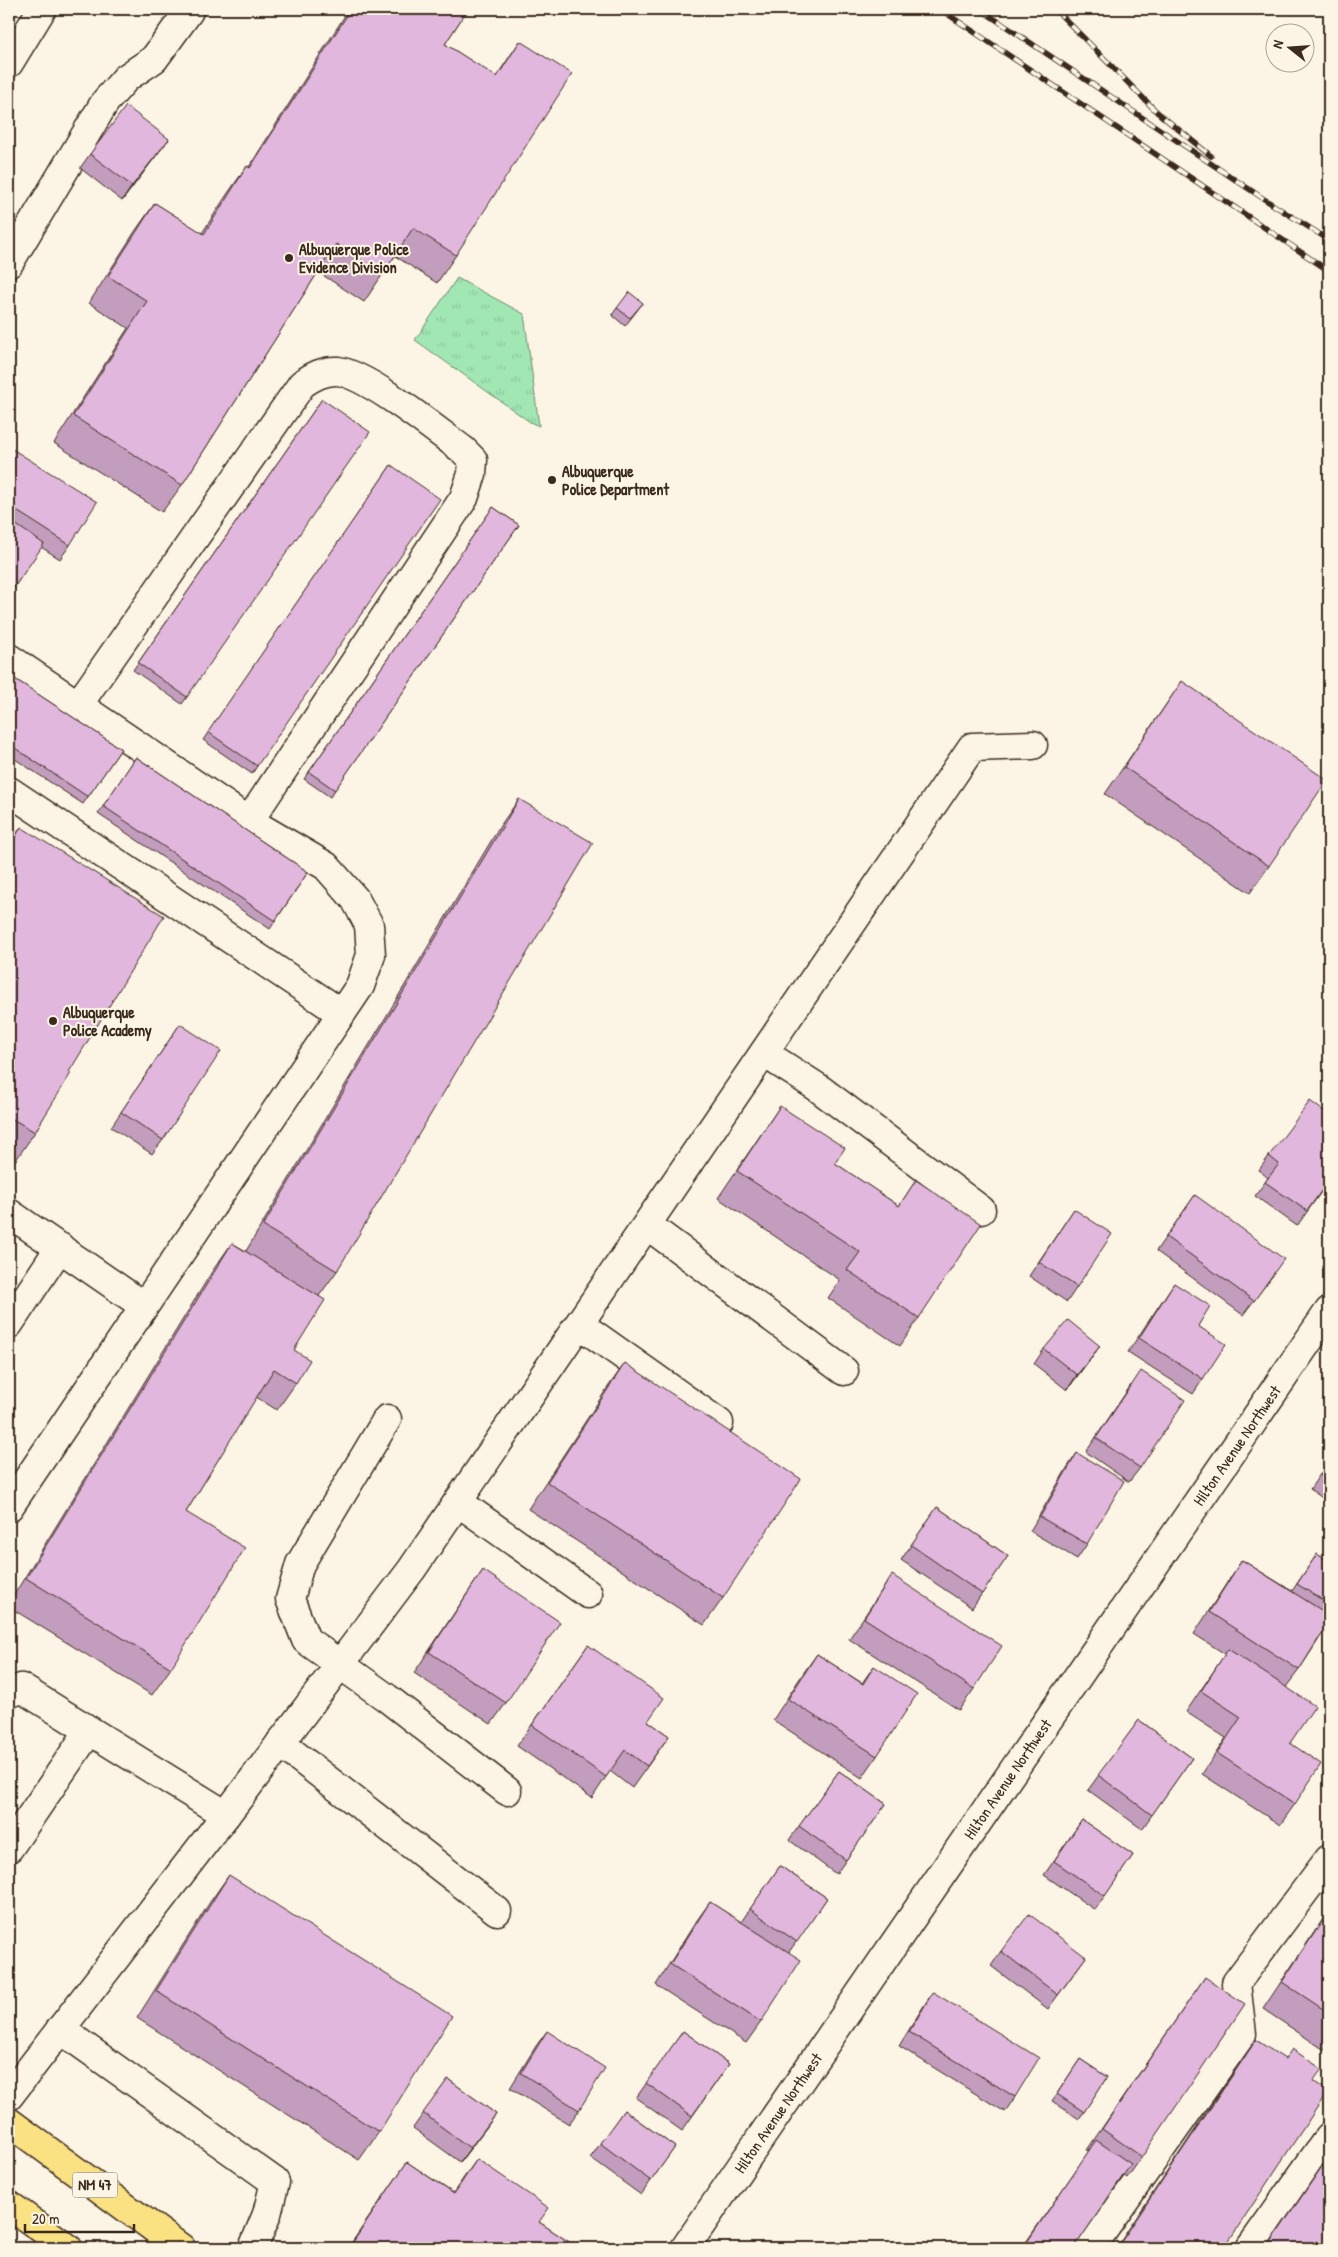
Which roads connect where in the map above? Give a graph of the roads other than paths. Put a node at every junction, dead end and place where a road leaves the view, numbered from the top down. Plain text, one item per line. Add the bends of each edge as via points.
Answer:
1 (42, 9) edge
2 (189, 10) dead end
3 (9, 63) edge
4 (9, 263) edge
5 (9, 658) edge
6 (78, 705) junction
7 (1033, 745) dead end
8 (9, 791) edge
9 (249, 822) junction
10 (341, 1014) junction
11 (764, 1053) junction
12 (981, 1210) dead end
13 (9, 1213) edge
14 (647, 1225) junction
15 (60, 1247) junction
16 (144, 1306) junction
17 (1329, 1311) edge
18 (9, 1324) edge
19 (579, 1324) junction
20 (844, 1371) dead end
21 (387, 1419) dead end
22 (720, 1422) dead end
23 (458, 1502) junction
24 (9, 1507) edge
25 (588, 1594) dead end
26 (341, 1663) junction
27 (15, 1691) edge
28 (89, 1731) junction
29 (280, 1744) junction
30 (507, 1792) dead end
31 (226, 1815) junction
32 (9, 1848) edge
33 (1329, 1859) edge
34 (497, 1911) dead end
35 (60, 2029) junction
36 (1242, 2034) junction
37 (1266, 2051) edge
38 (9, 2096) edge
39 (9, 2122) edge
40 (1329, 2137) edge
41 (9, 2205) edge
42 (68, 2248) edge
43 (181, 2248) edge
44 (253, 2248) edge
45 (686, 2248) edge
46 (1091, 2248) edge
47 (1250, 2248) edge

1 - 3 street
2 - 4 street via 154,59 126,78 105,102
5 - 6 street
6 - 9 street
6 - 9 street via 302,384 317,374 337,371 372,385 463,450 473,460 472,474 464,498
7 - 11 street via 972,747
8 - 10 street
9 - 10 street via 326,866 355,899 369,925 370,955 360,986
10 - 16 street
11 - 12 street via 817,1087
11 - 14 street
13 - 15 street
14 - 19 street
14 - 20 street
15 - 16 street
15 - 18 street
16 - 24 street
17 - 45 street, Hilton Avenue Northwest
19 - 22 street
19 - 23 street
21 - 26 street via 300,1564 290,1599 306,1640
23 - 25 street
23 - 26 street
26 - 29 street
26 - 30 street
27 - 28 street
28 - 31 street
28 - 32 street
29 - 31 street
29 - 34 street
31 - 35 street
33 - 36 street via 1236,1983
35 - 38 street
35 - 44 street via 275,2182 268,2214
36 - 37 street
36 - 46 street
39 - 43 main road, NM 47
40 - 47 street
41 - 42 main road

